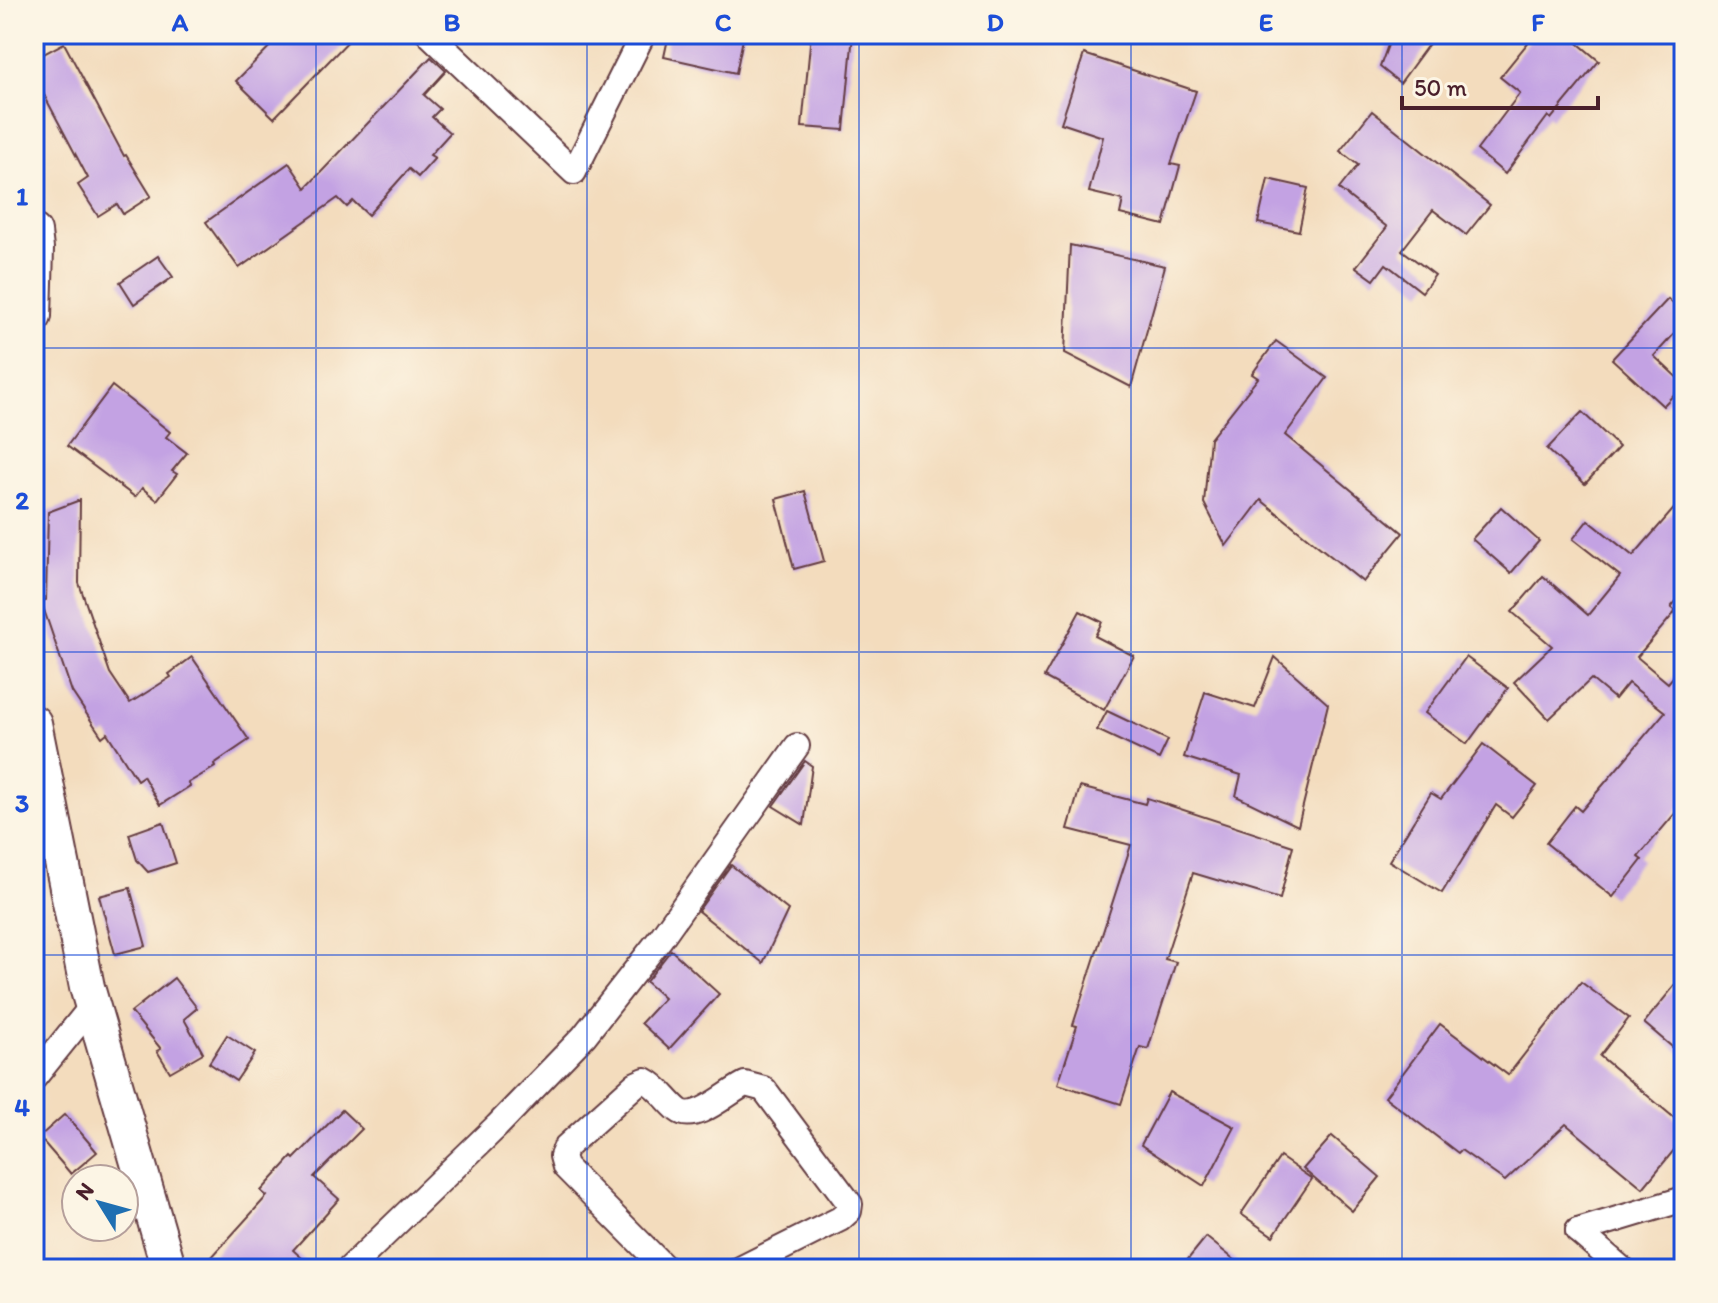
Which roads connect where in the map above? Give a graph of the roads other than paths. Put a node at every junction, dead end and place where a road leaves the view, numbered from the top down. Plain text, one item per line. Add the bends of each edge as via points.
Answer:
1 (429, 34) edge
2 (643, 34) edge
3 (34, 232) edge
4 (34, 316) edge
5 (34, 723) edge
6 (797, 746) dead end
7 (40, 785) edge
8 (92, 1006) junction
9 (34, 1078) edge
10 (1684, 1199) edge
11 (169, 1269) edge
12 (349, 1269) edge
13 (666, 1269) edge
14 (740, 1269) edge
15 (1622, 1269) edge

1 - 2 street via 574,172
3 - 4 main road
5 - 7 main road
6 - 12 street via 661,938 584,1036
7 - 8 main road
8 - 9 street
8 - 11 main road
10 - 15 street via 1578,1231
13 - 14 street via 565,1167 562,1156 645,1080 688,1115 745,1084 764,1089 850,1204 840,1219

